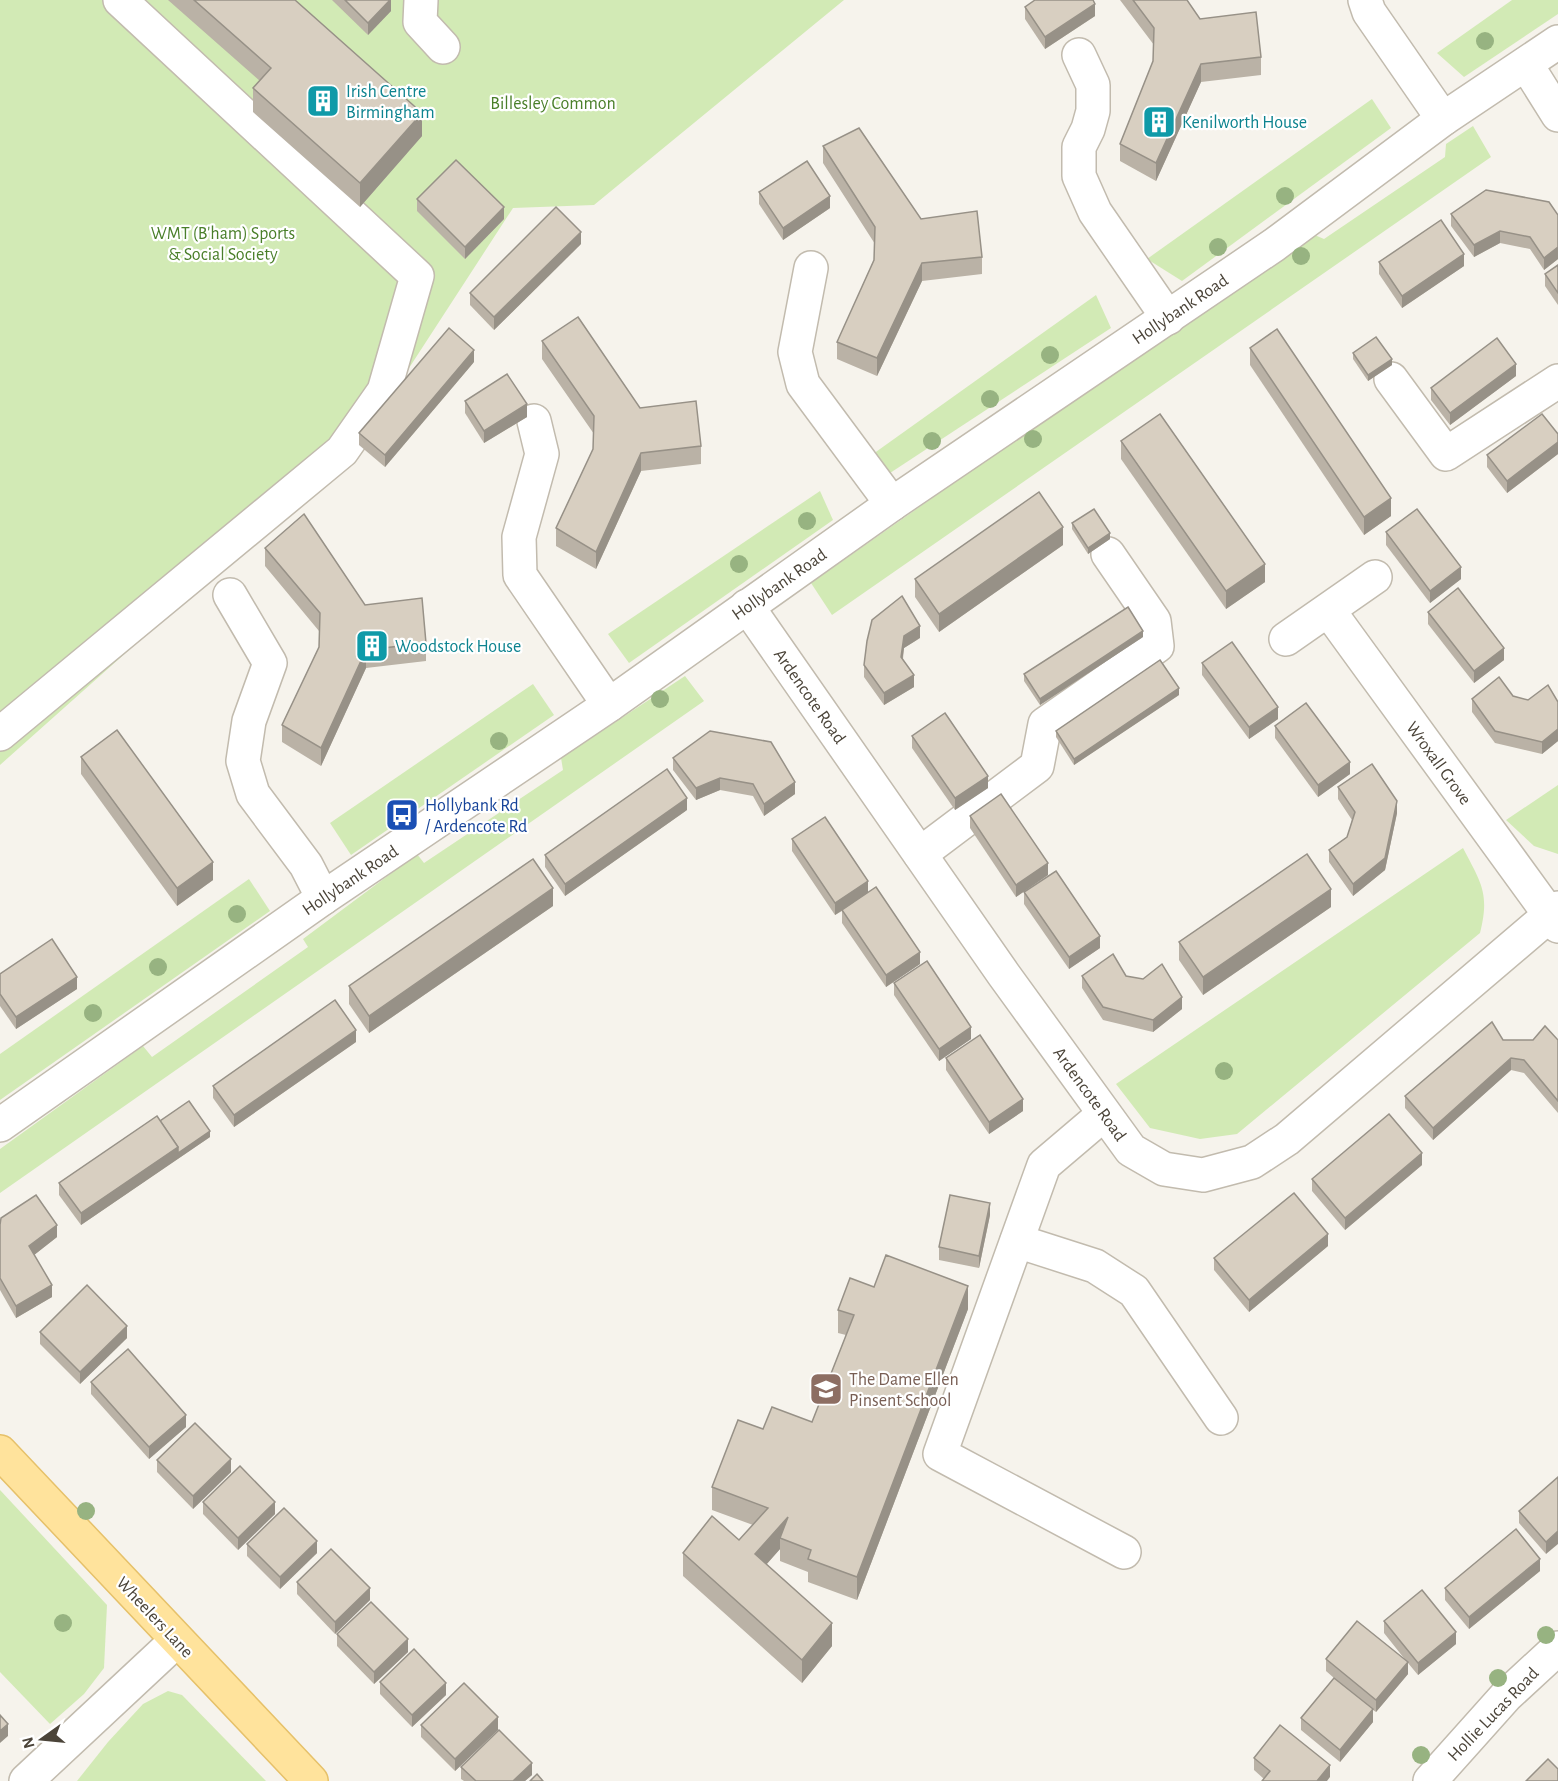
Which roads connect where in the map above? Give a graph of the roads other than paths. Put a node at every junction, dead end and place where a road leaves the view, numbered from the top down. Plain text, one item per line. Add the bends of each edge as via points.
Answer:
1 (120, 0) edge
2 (421, 0) edge
3 (1365, 0) edge
4 (1558, 42) edge
5 (442, 47) dead end
6 (1078, 55) dead end
7 (1526, 64) junction
8 (1558, 115) edge
9 (1443, 119) junction
10 (811, 268) dead end
11 (1167, 318) junction
12 (1391, 379) dead end
13 (1558, 381) edge
14 (534, 421) dead end
15 (892, 504) junction
16 (1108, 554) dead end
17 (1375, 577) dead end
18 (230, 595) dead end
19 (747, 606) junction
20 (1329, 611) junction
21 (1286, 639) dead end
22 (609, 705) junction
23 (0, 734) edge
24 (920, 854) junction
25 (323, 898) junction
26 (1555, 917) edge
27 (1104, 1114) junction
28 (0, 1125) edge
29 (1017, 1240) junction
30 (1221, 1419) dead end
31 (0, 1452) edge
32 (1124, 1552) dead end
33 (176, 1641) junction
34 (1558, 1648) edge
35 (26, 1781) edge
36 (311, 1781) edge
37 (1430, 1781) edge

1 - 23 street via 417,276 384,391 342,451
2 - 5 street via 420,22
3 - 9 street
4 - 7 street, Hollybank Road
6 - 11 street via 1093,85 1093,111 1079,147 1079,176 1095,212
7 - 8 street
7 - 9 street, Hollybank Road
9 - 11 street, Hollybank Road via 1274,245
10 - 15 street via 795,352 803,384
11 - 15 street, Hollybank Road
12 - 13 street via 1446,454
14 - 22 street via 542,454 519,537 520,575
15 - 19 street, Hollybank Road
16 - 24 street via 1154,621 1157,646 1045,724 1037,766
17 - 20 street
18 - 25 street via 270,663 249,721 243,761 253,794 306,864
19 - 22 street, Hollybank Road
19 - 24 street, Ardencote Road
20 - 21 street
20 - 26 street, Wroxall Grove
22 - 25 street, Hollybank Road
24 - 27 street, Ardencote Road
25 - 28 street, Hollybank Road
26 - 27 street, Ardencote Road via 1287,1139 1252,1162 1203,1175 1164,1169 1131,1150
27 - 29 street via 1044,1165
29 - 30 street via 1095,1266 1134,1292
29 - 32 street via 940,1454
31 - 33 main road, Wheelers Lane
33 - 35 street
33 - 36 main road, Wheelers Lane
34 - 37 street, Hollie Lucas Road via 1506,1696

